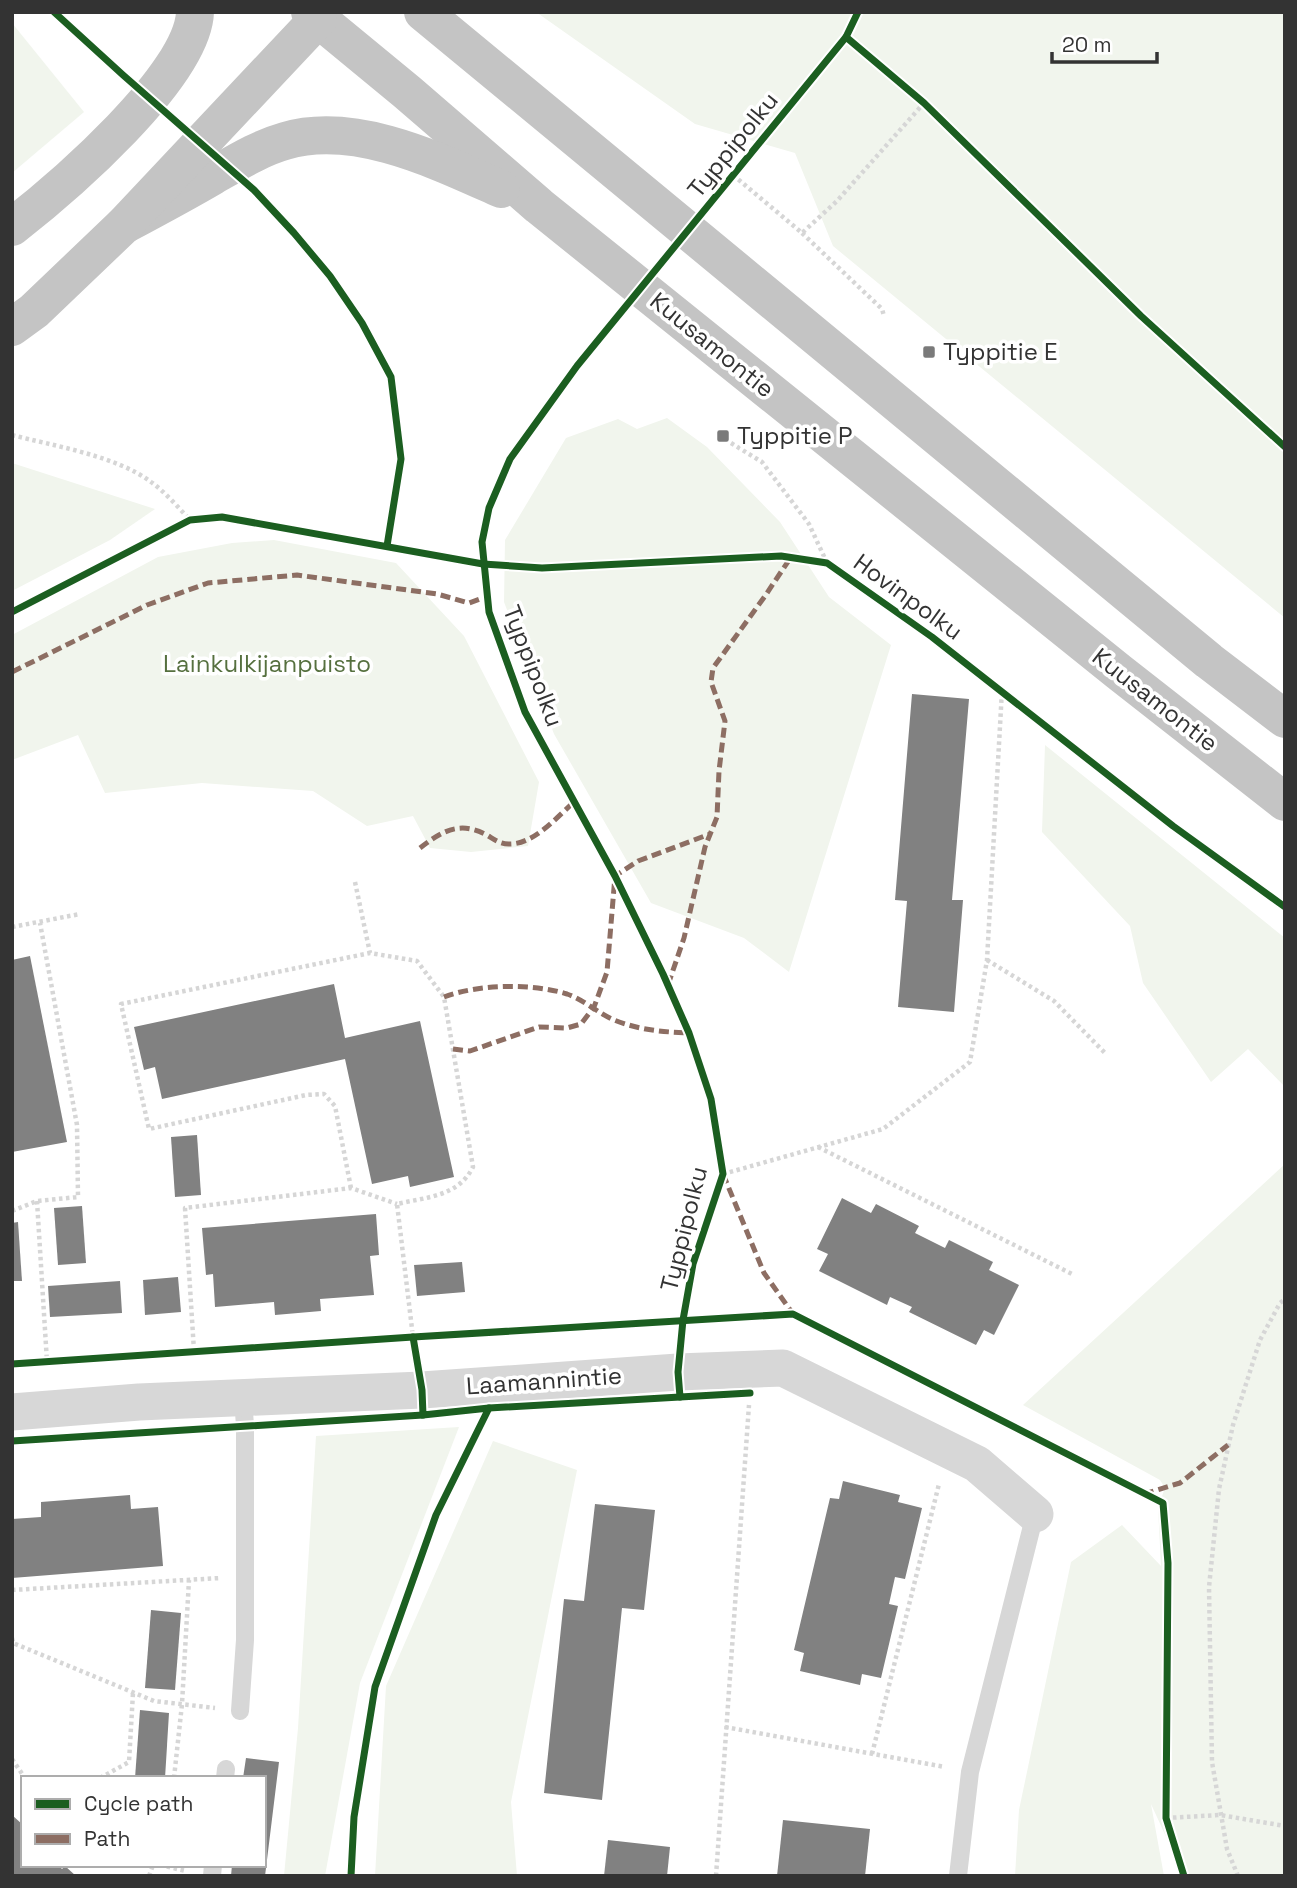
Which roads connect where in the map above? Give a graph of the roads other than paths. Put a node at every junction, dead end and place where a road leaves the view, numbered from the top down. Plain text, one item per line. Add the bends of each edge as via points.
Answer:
1 (195, 12) edge
2 (423, 12) edge
3 (317, 14) edge
4 (539, 206) junction
5 (124, 225) junction
6 (12, 227) edge
7 (12, 327) edge
8 (1285, 719) edge
9 (1285, 802) edge
10 (243, 1398) junction
11 (12, 1412) edge
12 (1035, 1514) joint
13 (240, 1711) road end
14 (958, 1876) edge

1 - 6 highway via 190,38 169,73 113,140
2 - 8 highway
3 - 4 highway, Kuusamontie
3 - 5 highway
4 - 5 highway via 410,151 332,134 286,140 248,156
4 - 9 highway, Kuusamontie
5 - 7 highway
10 - 11 street, Laamannintie
10 - 12 street, Laamannintie via 783,1368 977,1464
10 - 13 lane via 245,1640
12 - 14 lane via 970,1772

